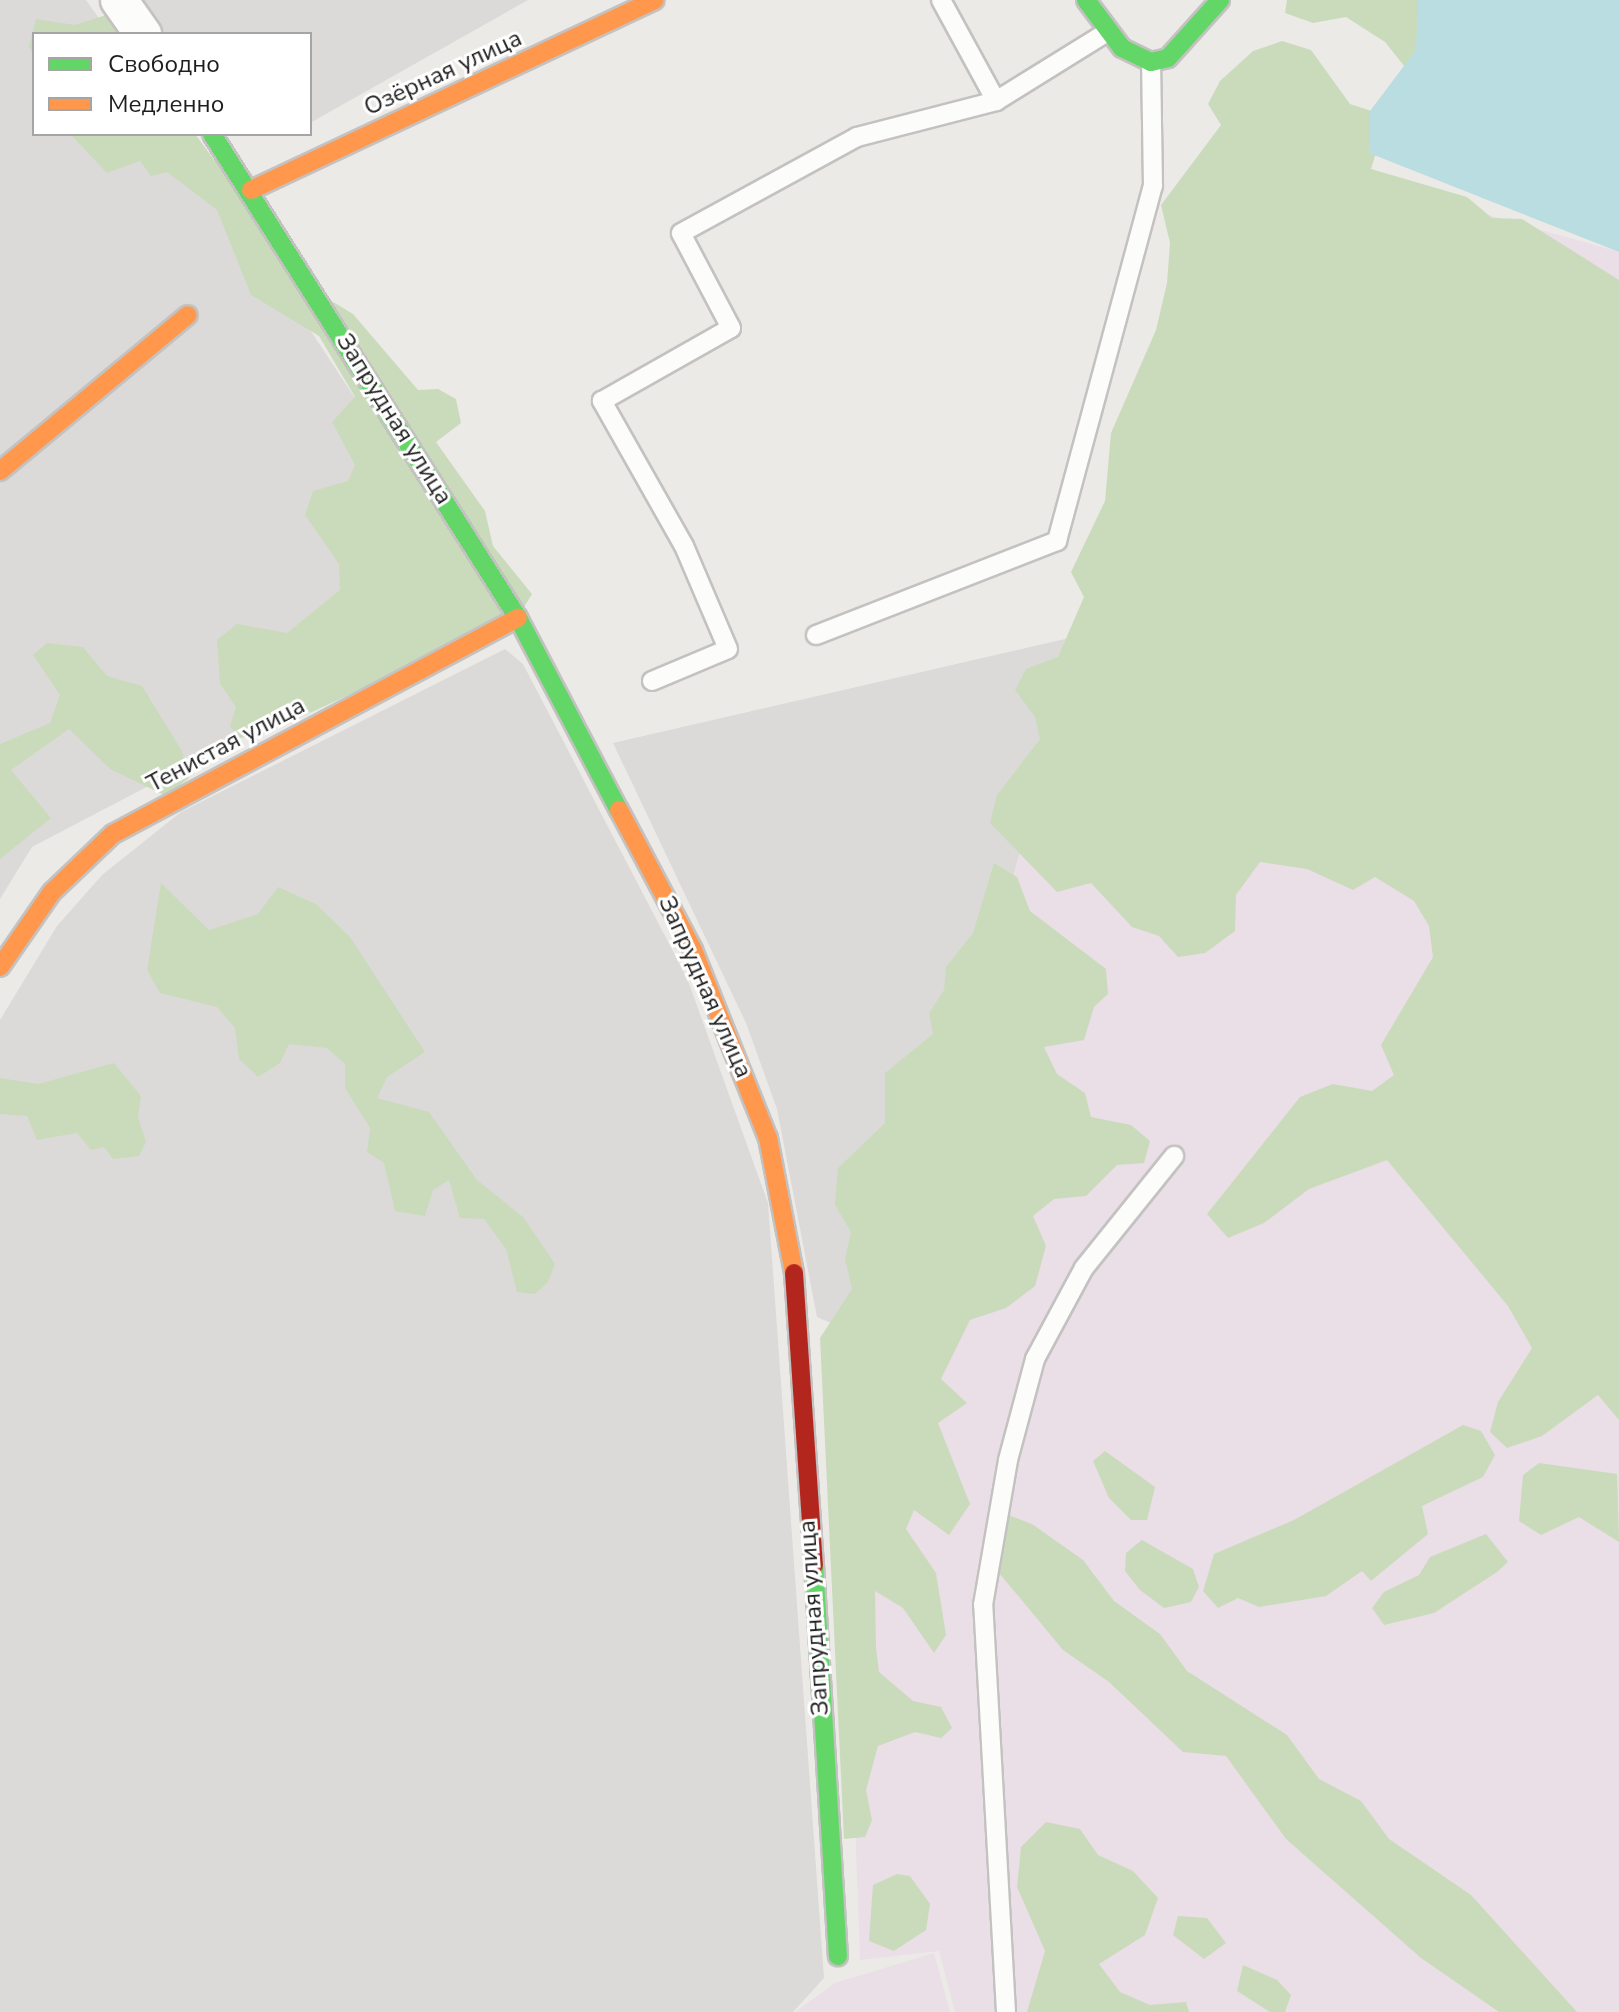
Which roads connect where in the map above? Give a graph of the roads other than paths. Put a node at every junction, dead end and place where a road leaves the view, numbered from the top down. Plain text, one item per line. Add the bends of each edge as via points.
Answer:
1 (119, 0) edge
2 (655, 0) edge
3 (941, 0) edge
4 (1086, 0) edge
5 (1220, 0) edge
6 (1109, 31) junction
7 (142, 32) edge
8 (1151, 62) junction
9 (996, 101) junction
10 (213, 136) edge
11 (251, 190) junction
12 (188, 315) dead end
13 (0, 471) edge
14 (518, 618) junction
15 (816, 635) dead end
16 (652, 681) dead end
17 (0, 967) edge
18 (1174, 1156) dead end
19 (838, 1956) dead end
20 (1006, 2012) edge

1 - 7 street
2 - 11 street, Озёрная улица
3 - 9 lane
4 - 6 street
5 - 8 street via 1168,58
6 - 8 street via 1135,60
6 - 9 lane
8 - 15 lane via 1153,186 1057,541
9 - 16 lane via 857,137 681,233 731,328 602,401 684,546 728,649
10 - 11 street, Запрудная улица
11 - 14 street, Запрудная улица
12 - 13 street
14 - 17 street, Тенистая улица via 113,834 52,892
14 - 19 street, Запрудная улица via 693,950 768,1138 797,1290
18 - 20 lane via 1077,1281 1035,1359 1008,1460 983,1605

